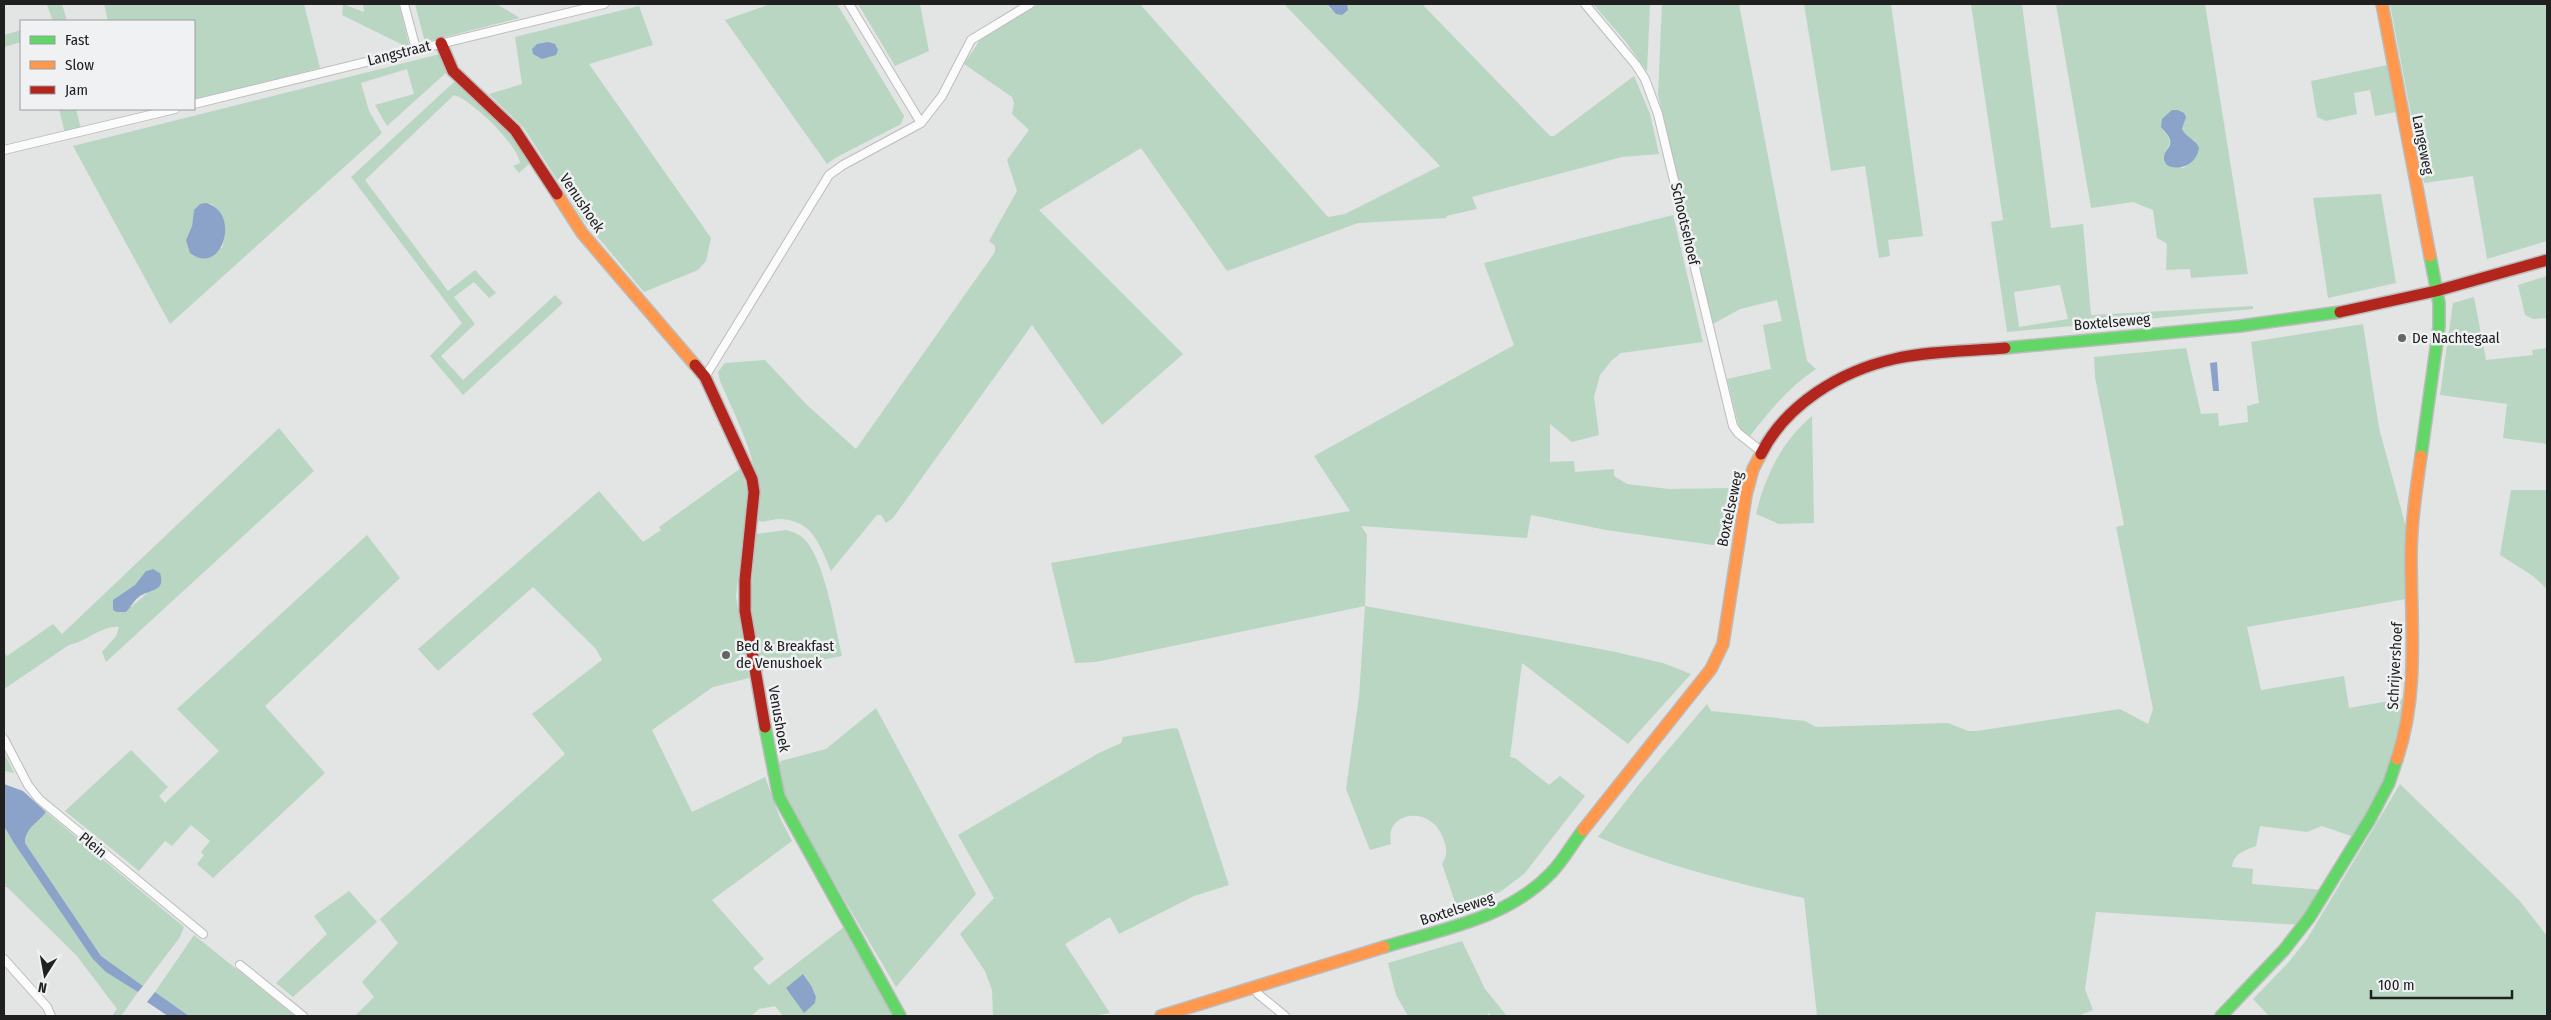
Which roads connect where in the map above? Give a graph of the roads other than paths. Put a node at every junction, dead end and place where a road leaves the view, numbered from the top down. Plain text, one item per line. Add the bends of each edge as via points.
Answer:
1 (404, 4) edge
2 (604, 4) edge
3 (849, 4) edge
4 (1030, 4) edge
5 (1585, 4) edge
6 (2382, 4) edge
7 (441, 43) junction
8 (416, 49) junction
9 (195, 104) edge
10 (171, 110) edge
11 (921, 123) junction
12 (4, 150) edge
13 (2547, 260) edge
14 (2436, 291) junction
15 (705, 377) junction
16 (1762, 452) junction
17 (4, 739) edge
18 (203, 934) dead end
19 (4, 959) edge
20 (240, 965) dead end
21 (1255, 988) junction
22 (51, 1016) edge
23 (303, 1016) edge
24 (900, 1016) edge
25 (1161, 1016) edge
26 (1285, 1016) edge
27 (2221, 1016) edge

1 - 8 street
2 - 7 street, Langstraat
3 - 11 street
4 - 11 street via 972,40 942,96
5 - 16 street, Schootsehoef via 1645,79 1658,114 1733,426
6 - 14 street, Langeweg
7 - 8 street, Langstraat
7 - 15 street, Venushoek via 452,71 515,130 582,233
8 - 9 street, Langstraat
10 - 12 street
11 - 15 street via 829,175
13 - 14 street, Boxtelseweg
14 - 16 street, Boxtelseweg via 2347,310 2240,326 2061,341 1878,362 1818,390 1780,427
14 - 27 street, Schrijvershoef via 2439,327 2414,506 2412,682 2409,712 2399,752 2389,783 2370,819 2309,918 2284,950
15 - 24 street, Venushoek via 752,479 754,492 745,611 779,797
16 - 21 street, Boxtelseweg via 1748,484 1724,636 1711,669 1608,796 1551,873 1520,899 1498,912
17 - 18 street, Plein via 39,799
19 - 22 street via 48,1007
20 - 23 street
21 - 25 street, Boxtelseweg
21 - 26 street

